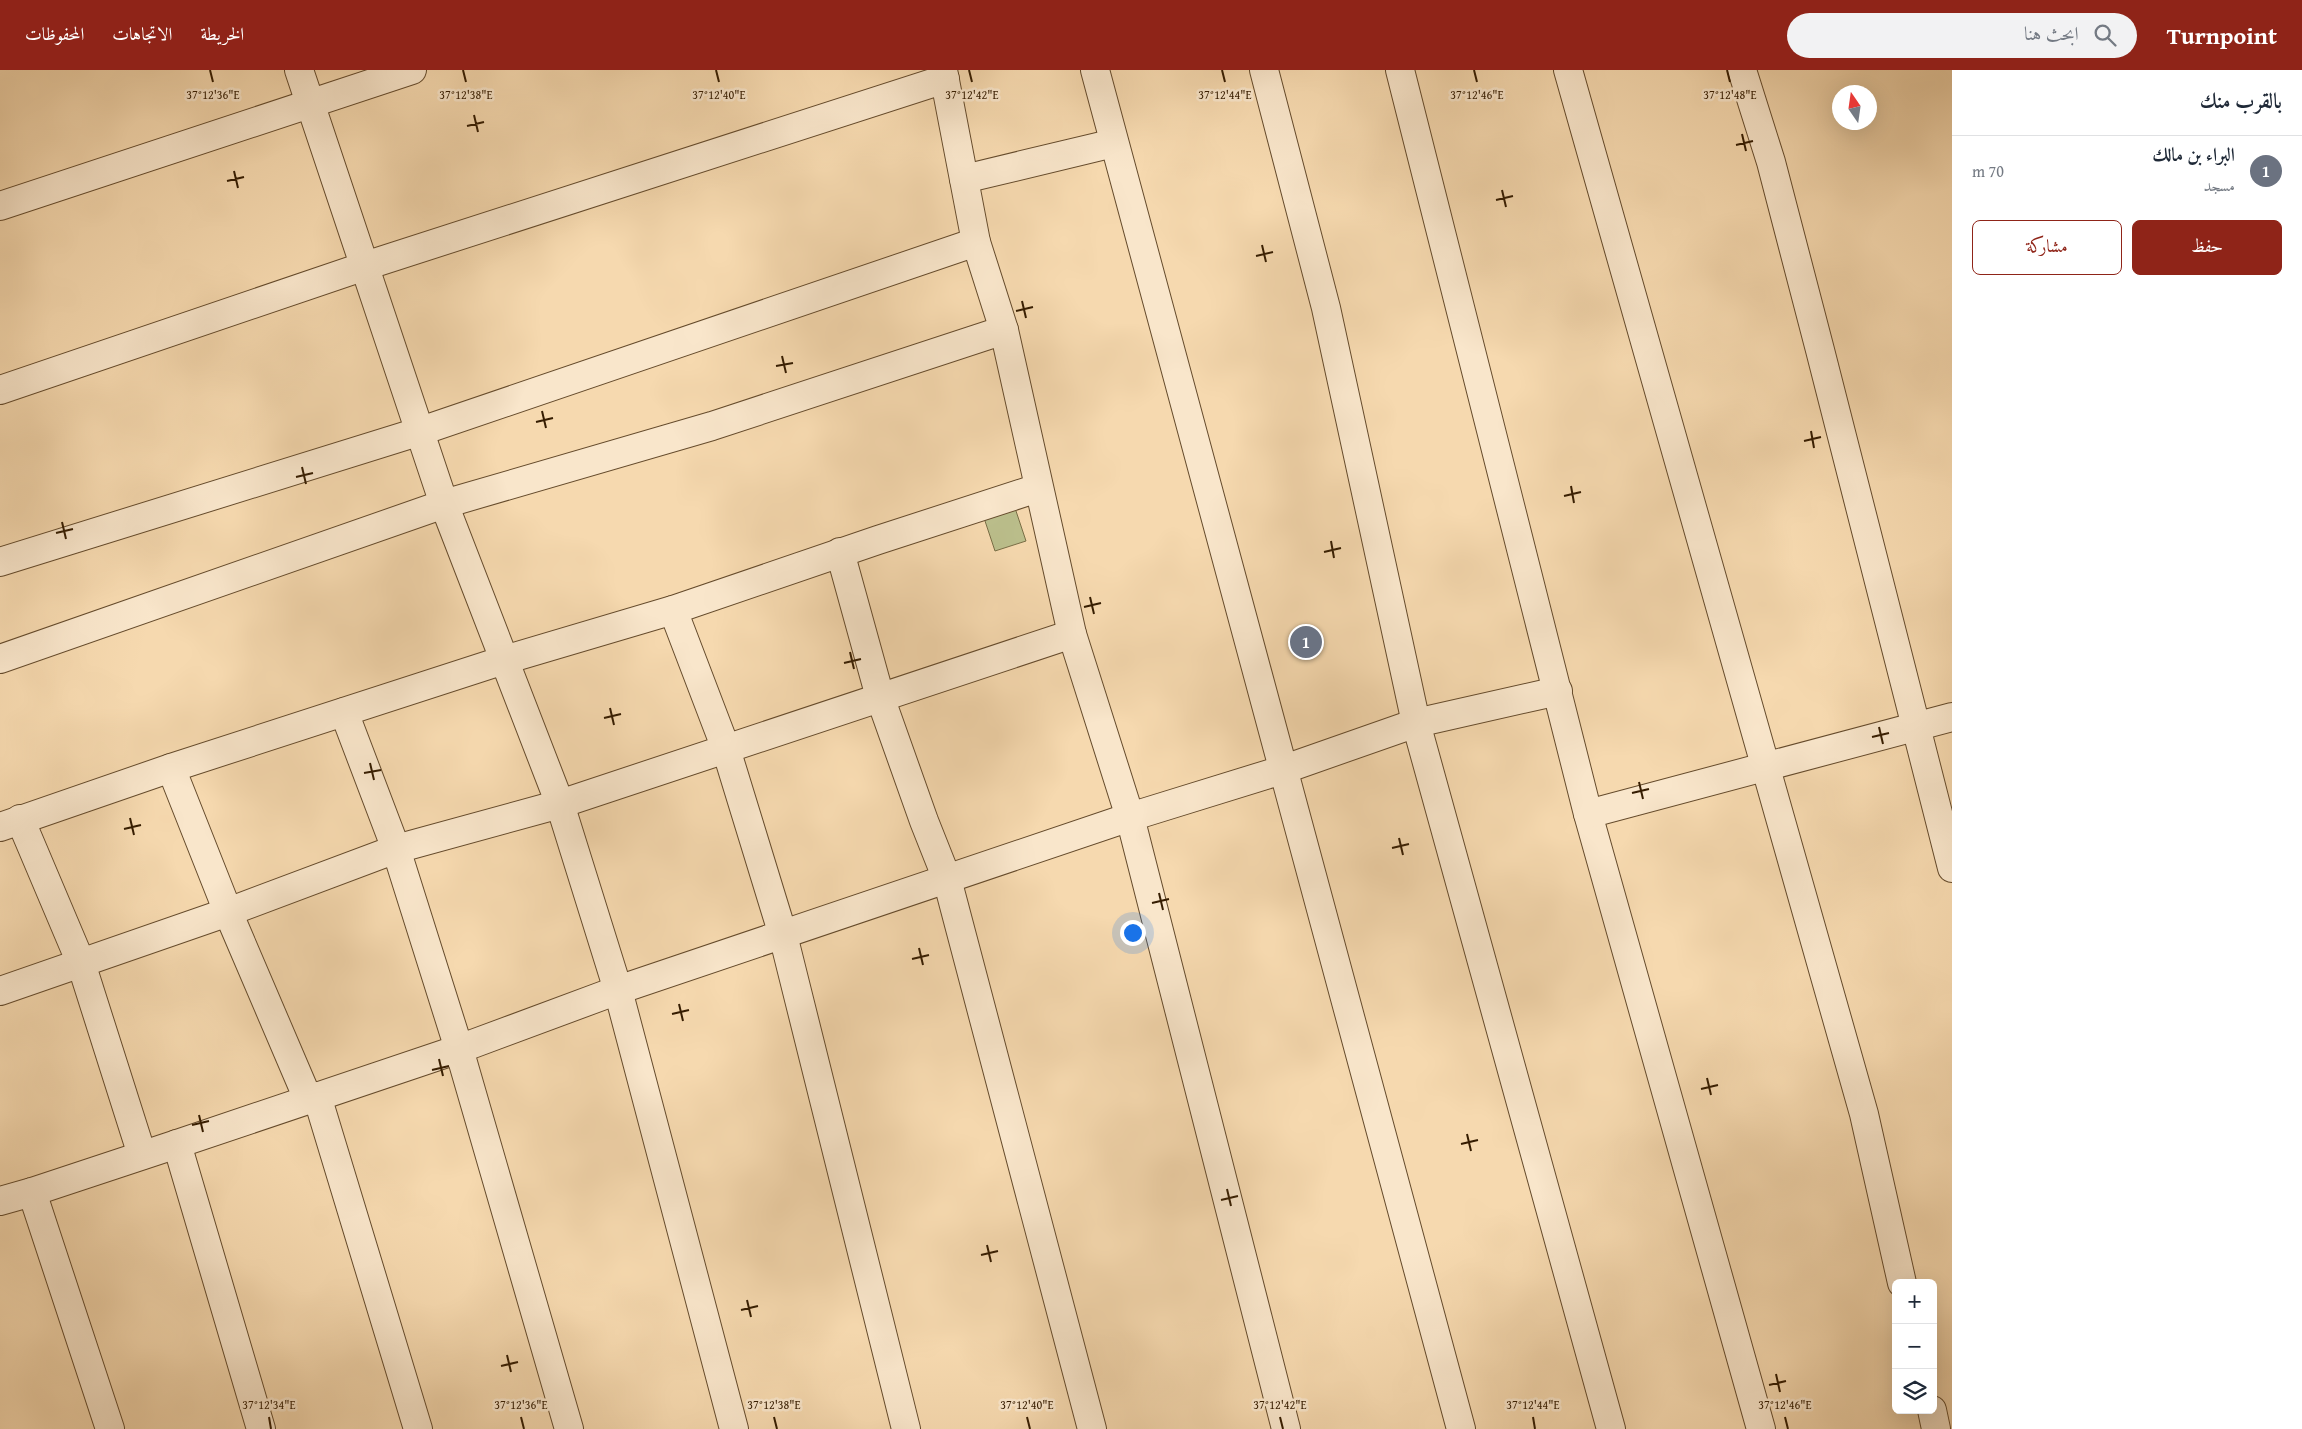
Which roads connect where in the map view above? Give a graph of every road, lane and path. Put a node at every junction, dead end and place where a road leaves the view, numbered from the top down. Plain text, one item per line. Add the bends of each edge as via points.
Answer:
1 (299, 70) edge
2 (412, 70) edge
3 (1095, 70) edge
4 (1264, 70) edge
5 (1400, 70) edge
6 (1568, 70) edge
7 (1742, 70) edge
8 (944, 74) edge
9 (310, 102) junction
10 (1114, 142) junction
11 (964, 179) junction
12 (0, 206) edge
13 (976, 242) junction
14 (364, 266) junction
15 (1004, 330) junction
16 (0, 390) edge
17 (421, 431) junction
18 (1038, 488) junction
19 (444, 504) junction
20 (840, 552) junction
21 (0, 562) edge
22 (673, 610) junction
23 (1072, 634) junction
24 (0, 659) edge
25 (504, 660) junction
26 (1558, 692) junction
27 (880, 697) junction
28 (344, 712) junction
29 (1952, 717) edge
30 (1416, 723) junction
31 (1917, 726) junction
32 (726, 749) junction
33 (170, 768) junction
34 (1764, 768) junction
35 (1282, 770) junction
36 (560, 804) junction
37 (1588, 814) junction
38 (1130, 816) junction
39 (10, 823) edge
40 (396, 849) junction
41 (1952, 868) edge
42 (947, 879) junction
43 (228, 912) junction
44 (783, 935) junction
45 (81, 963) junction
46 (618, 990) junction
47 (0, 992) edge
48 (459, 1049) junction
49 (312, 1098) junction
50 (177, 1144) junction
51 (142, 1155) junction
52 (32, 1192) junction
53 (0, 1201) edge
54 (1901, 1279) edge
55 (1933, 1414) edge
56 (110, 1429) edge
57 (261, 1429) edge
58 (418, 1429) edge
59 (569, 1429) edge
60 (734, 1429) edge
61 (906, 1429) edge
62 (1092, 1429) edge
63 (1286, 1429) edge
64 (1461, 1429) edge
65 (1611, 1429) edge
66 (1761, 1429) edge
67 (1936, 1429) edge

1 - 9 street
2 - 9 street
3 - 10 street
4 - 30 street via 1326,308
5 - 26 street
6 - 34 street
7 - 31 street via 1771,162
8 - 11 street
8 - 14 street
9 - 12 street
9 - 14 street
10 - 11 street
10 - 35 street
11 - 13 street
13 - 15 street
13 - 17 street
14 - 16 street
14 - 17 street
15 - 18 street
15 - 19 street via 712,426
17 - 19 street
17 - 21 street
18 - 20 street
18 - 23 street
19 - 24 street
19 - 25 street
20 - 22 street
20 - 27 street
22 - 25 street
22 - 32 street
23 - 27 street
23 - 38 street
25 - 28 street
25 - 36 street
26 - 30 street
26 - 37 street
27 - 32 street
27 - 42 street
28 - 33 street
28 - 40 street
29 - 31 street
30 - 35 street
30 - 65 street
31 - 34 street
31 - 41 street
32 - 36 street
32 - 44 street
33 - 39 street
33 - 43 street
34 - 37 street
34 - 54 street via 1864,1114
35 - 38 street
35 - 64 street
36 - 40 street
36 - 46 street
37 - 66 street
38 - 42 street
38 - 63 street
39 - 45 street
40 - 43 street
40 - 48 street
42 - 44 street
42 - 62 street
43 - 45 street
43 - 49 street
44 - 46 street
44 - 61 street
45 - 47 street
45 - 51 street
46 - 48 street
46 - 60 street
48 - 49 street
48 - 59 street
49 - 50 street
49 - 58 street
50 - 51 street
50 - 57 street
51 - 52 street
52 - 53 street
52 - 56 street
55 - 67 street

